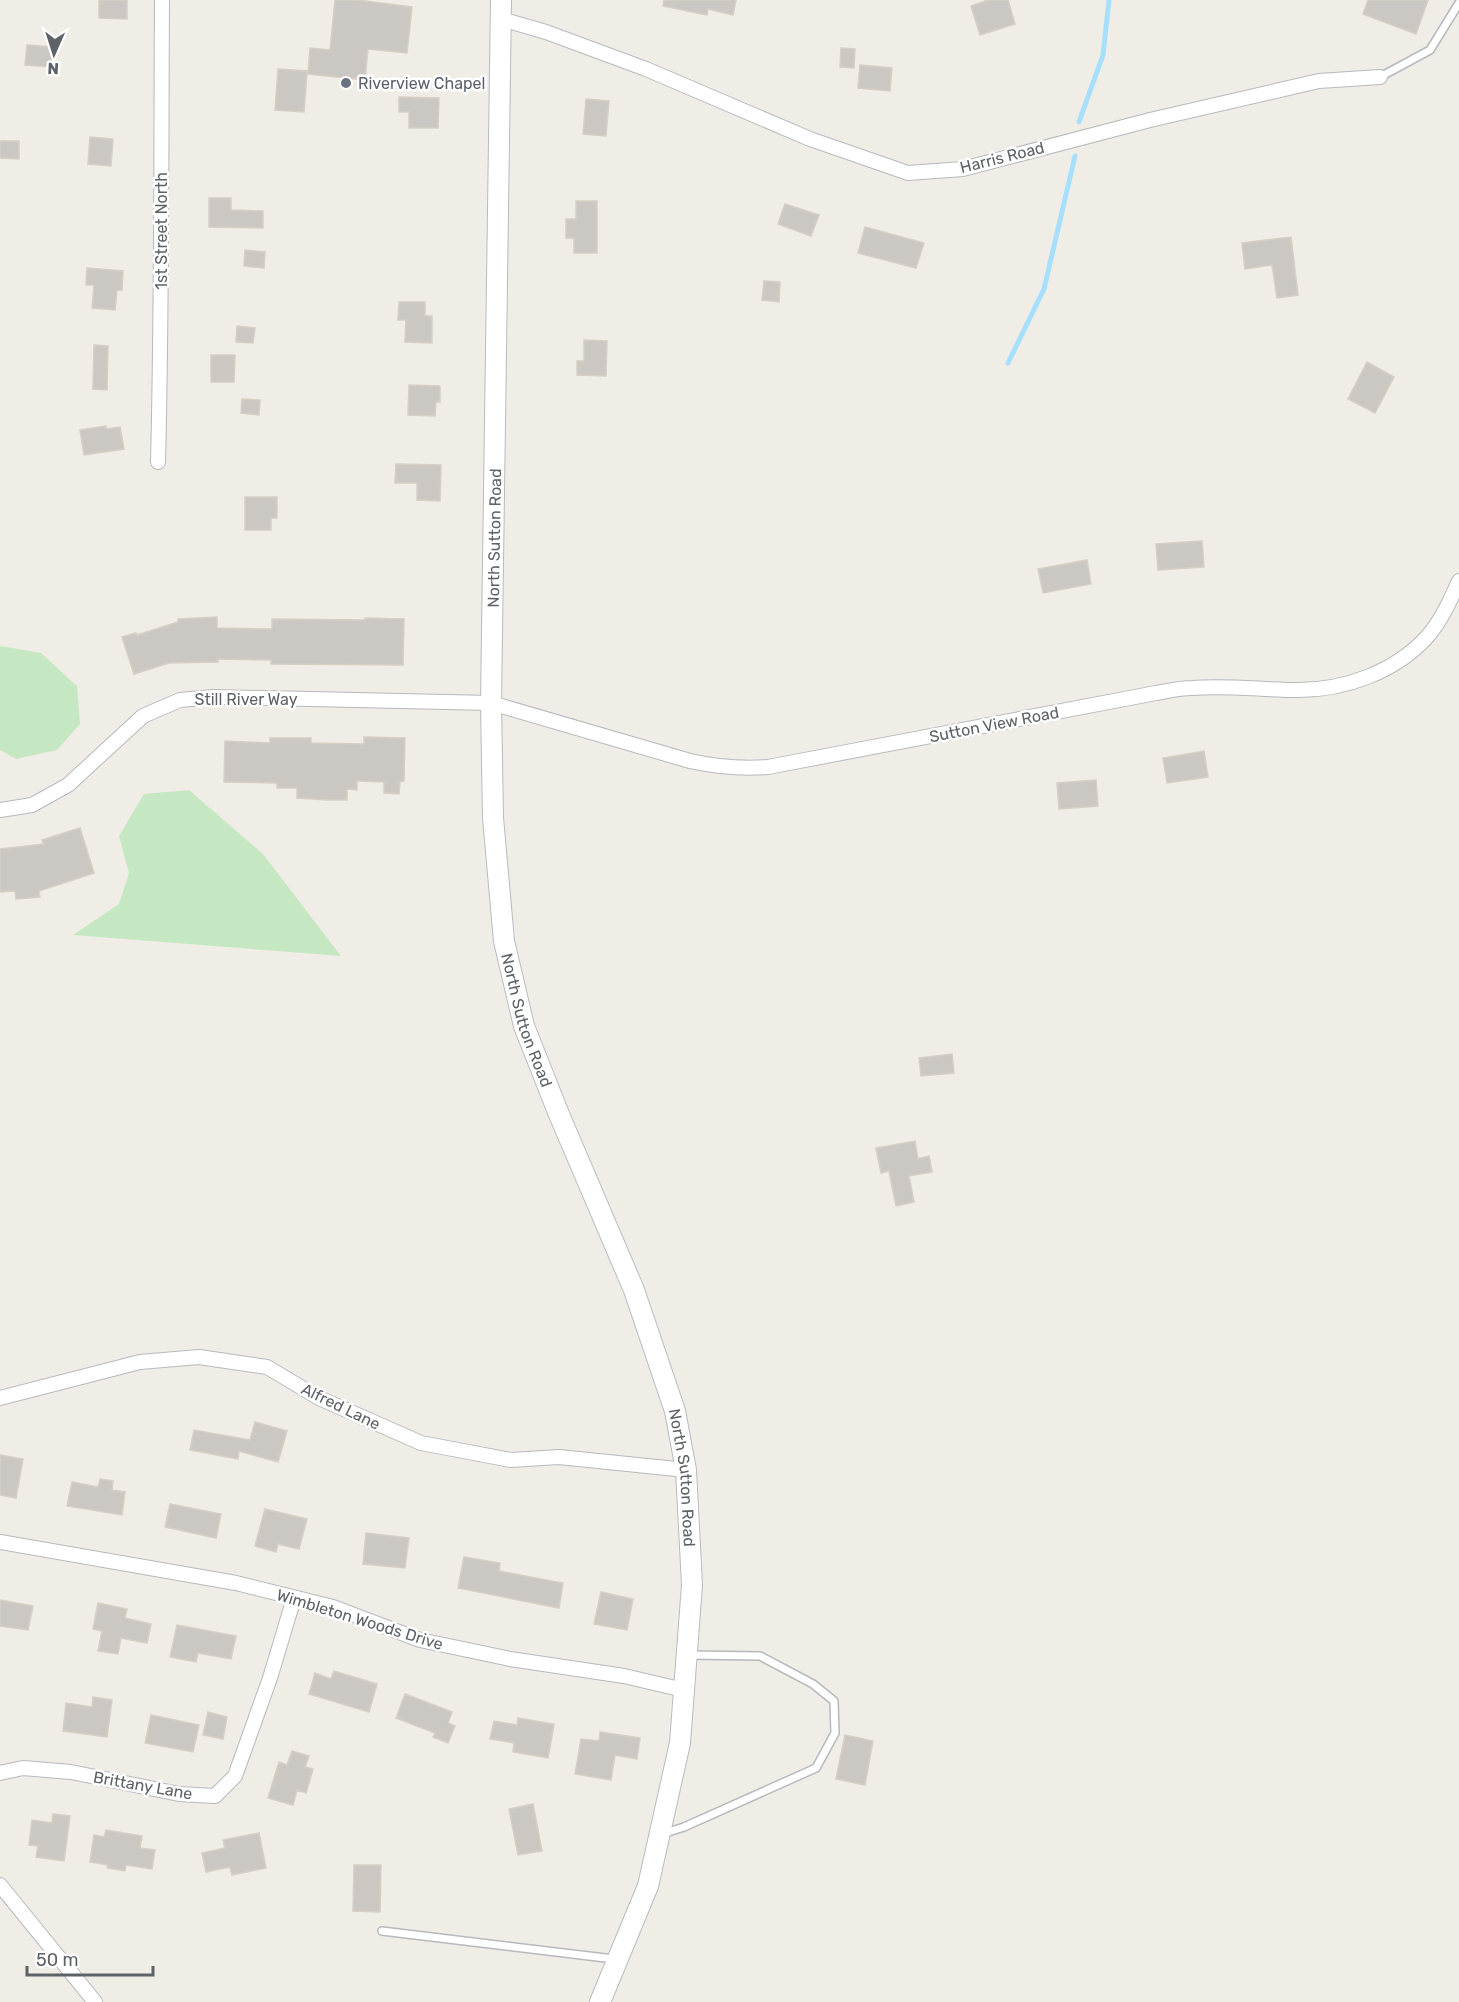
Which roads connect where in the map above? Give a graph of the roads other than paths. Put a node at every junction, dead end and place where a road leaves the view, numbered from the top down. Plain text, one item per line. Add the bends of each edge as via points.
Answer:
1 (162, 0) edge
2 (1459, 3) edge
3 (501, 10) edge
4 (1380, 77) joint
5 (158, 462) dead end
6 (1459, 581) edge
7 (491, 703) junction
8 (0, 810) edge
9 (0, 1398) edge
10 (686, 1470) junction
11 (0, 1542) edge
12 (294, 1598) junction
13 (687, 1654) junction
14 (684, 1690) junction
15 (0, 1773) edge
16 (659, 1835) junction
17 (0, 1885) edge
18 (382, 1930) dead end
19 (617, 1959) junction
20 (95, 2002) edge
21 (600, 2002) edge

1 - 5 street, 1st Street North
2 - 4 lane via 1430,50
3 - 4 street, Harris Road via 810,139 908,173 963,168 1319,81
3 - 7 main road, North Sutton Road
6 - 7 street, Sutton View Road via 1439,621 1412,651 1390,667 1345,685 1300,690 1215,687 1167,691 768,766 717,767 690,761
7 - 8 street, Still River Way via 214,697 180,700 143,716 68,785 32,805
7 - 10 main road, North Sutton Road via 493,818 504,940 524,1026 634,1290 675,1411
9 - 10 street, Alfred Lane via 140,1362 199,1357 267,1367 319,1398 421,1443 511,1460 559,1456
10 - 13 main road, North Sutton Road via 692,1584
11 - 12 street, Wimbleton Woods Drive via 236,1582
12 - 14 street, Wimbleton Woods Drive via 333,1607 420,1640
12 - 15 street, Brittany Lane via 235,1776 215,1796 178,1794 71,1772 23,1768
13 - 14 main road, North Sutton Road
13 - 16 lane via 760,1656 813,1684 834,1701 835,1733 816,1768
14 - 16 main road, North Sutton Road via 680,1743
16 - 19 main road, North Sutton Road via 648,1886
17 - 20 street
18 - 19 lane
19 - 21 main road, North Sutton Road

